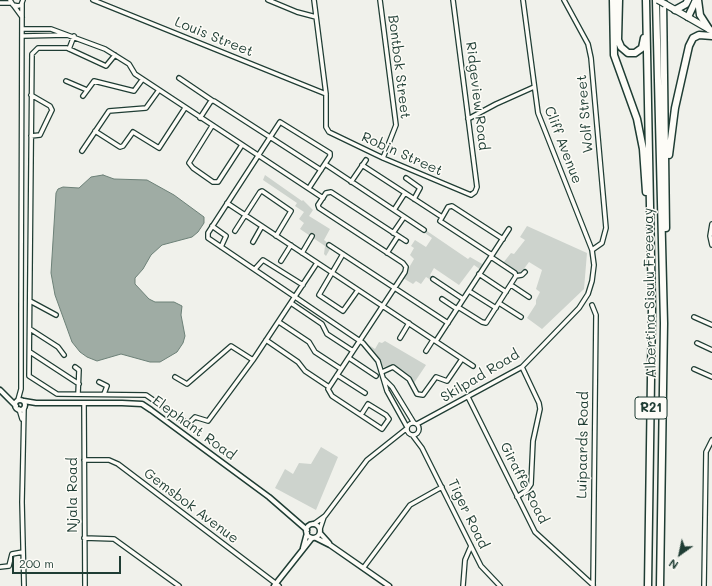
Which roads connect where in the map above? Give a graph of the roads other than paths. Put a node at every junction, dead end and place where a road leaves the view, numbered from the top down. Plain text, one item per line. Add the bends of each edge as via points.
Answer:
1 (5, 0) edge
2 (93, 0) edge
3 (268, 0) edge
4 (314, 0) edge
5 (380, 0) edge
6 (453, 0) edge
7 (523, 0) edge
8 (564, 0) edge
9 (613, 0) edge
10 (619, 0) edge
11 (645, 0) edge
12 (657, 0) edge
13 (688, 0) edge
14 (697, 0) edge
15 (23, 2) edge
16 (664, 2) edge
17 (0, 3) edge
18 (12, 3) edge
19 (675, 10) junction
20 (316, 17) junction
21 (688, 17) junction
22 (23, 18) junction
23 (23, 29) junction
24 (37, 30) junction
25 (710, 30) edge
26 (72, 35) junction
27 (23, 36) junction
28 (37, 36) junction
29 (712, 36) edge
30 (69, 48) junction
31 (115, 55) junction
32 (179, 78) dead end
33 (142, 80) junction
34 (66, 81) dead end
35 (534, 87) junction
36 (87, 90) junction
37 (159, 90) junction
38 (326, 94) junction
39 (31, 95) junction
40 (83, 96) dead end
41 (213, 101) junction
42 (185, 108) junction
43 (200, 118) junction
44 (468, 118) junction
45 (212, 126) junction
46 (95, 131) junction
47 (31, 136) junction
48 (269, 137) junction
49 (242, 145) junction
50 (82, 151) dead end
51 (257, 155) junction
52 (383, 158) junction
53 (366, 160) dead end
54 (324, 164) junction
55 (362, 165) junction
56 (321, 170) junction
57 (406, 178) dead end
58 (351, 182) junction
59 (309, 188) junction
60 (405, 193) junction
61 (473, 194) joint
62 (323, 198) junction
63 (414, 199) junction
64 (227, 203) junction
65 (394, 210) junction
66 (245, 215) junction
67 (404, 217) junction
68 (442, 217) junction
69 (712, 224) edge
70 (666, 225) junction
71 (212, 226) junction
72 (262, 226) junction
73 (509, 229) dead end
74 (651, 229) junction
75 (424, 230) dead end
76 (235, 231) dead end
77 (393, 233) junction
78 (276, 236) junction
79 (312, 236) dead end
80 (398, 236) junction
81 (503, 239) junction
82 (406, 241) dead end
83 (252, 242) dead end
84 (291, 245) junction
85 (329, 245) dead end
86 (712, 245) edge
87 (221, 247) junction
88 (592, 250) junction
89 (302, 253) junction
90 (387, 253) junction
91 (343, 254) junction
92 (491, 256) junction
93 (281, 261) dead end
94 (317, 263) junction
95 (255, 269) junction
96 (524, 272) dead end
97 (332, 273) junction
98 (480, 274) junction
99 (516, 276) junction
100 (433, 279) dead end
101 (303, 285) junction
102 (511, 285) junction
103 (394, 288) junction
104 (358, 290) junction
105 (469, 291) junction
106 (506, 292) junction
107 (588, 294) joint
108 (295, 296) junction
109 (530, 297) dead end
110 (442, 299) dead end
111 (463, 299) junction
112 (30, 301) junction
113 (499, 303) junction
114 (291, 304) junction
115 (592, 305) dead end
116 (383, 306) junction
117 (458, 308) junction
118 (496, 308) junction
119 (56, 315) dead end
120 (521, 317) dead end
121 (694, 317) dead end
122 (279, 322) junction
123 (409, 323) junction
124 (448, 323) junction
125 (664, 323) junction
126 (712, 325) edge
127 (30, 329) junction
128 (400, 338) dead end
129 (266, 340) junction
130 (434, 340) junction
131 (360, 341) junction
132 (697, 343) dead end
133 (712, 350) edge
134 (353, 351) junction
135 (426, 351) dead end
136 (30, 352) junction
137 (64, 355) dead end
138 (349, 358) junction
139 (462, 359) junction
140 (254, 360) junction
141 (473, 366) dead end
142 (75, 367) dead end
143 (522, 367) junction
144 (341, 369) junction
145 (694, 369) dead end
146 (382, 372) junction
147 (338, 375) junction
148 (376, 376) dead end
149 (175, 377) dead end
150 (712, 377) edge
151 (384, 378) junction
152 (99, 382) dead end
153 (79, 384) junction
154 (329, 388) junction
155 (0, 390) edge
156 (365, 393) dead end
157 (78, 394) junction
158 (104, 394) junction
159 (7, 397) junction
160 (468, 397) junction
161 (21, 401) junction
162 (36, 403) junction
163 (84, 403) junction
164 (24, 407) junction
165 (17, 408) junction
166 (361, 415) junction
167 (428, 419) junction
168 (22, 420) junction
169 (416, 424) junction
170 (407, 428) junction
171 (419, 429) junction
172 (417, 434) junction
173 (411, 435) junction
174 (396, 439) junction
175 (712, 440) edge
176 (422, 448) junction
177 (84, 460) junction
178 (442, 487) junction
179 (517, 497) junction
180 (325, 516) junction
181 (309, 528) junction
182 (320, 531) junction
183 (84, 538) junction
184 (314, 538) junction
185 (329, 544) junction
186 (471, 546) junction
187 (303, 549) junction
188 (23, 552) junction
189 (0, 567) edge
190 (364, 568) junction
191 (23, 585) edge
192 (276, 585) edge
193 (593, 585) edge
194 (85, 586) edge
195 (178, 586) edge
196 (389, 586) edge
197 (463, 586) edge
198 (500, 586) edge
199 (648, 586) edge
200 (660, 586) edge
201 (704, 586) edge

1 - 17 street
2 - 38 street, Louis Street
3 - 20 street
4 - 20 street
5 - 52 street, Bontbok Street via 396,126
6 - 44 street, Ridgeview Road
7 - 35 street, Cliff Avenue
8 - 88 street, Wolf Street via 588,44 591,58 606,228 602,243
9 - 74 highway via 614,50 637,119
10 - 11 highway via 619,44 623,50 632,54 638,52 643,45
11 - 74 highway, Albertina Sisulu Freeway / R21
12 - 16 main road, bridge
12 - 125 highway, Albertina Sisulu Freeway / R21
13 - 19 highway
14 - 21 highway
14 - 25 highway via 700,16
15 - 18 street via 18,6
15 - 22 street
16 - 19 main road
16 - 70 highway
17 - 18 street
18 - 22 street
19 - 21 main road
20 - 38 street
21 - 25 main road
22 - 23 street
23 - 24 street
23 - 27 street
24 - 26 street via 51,29
24 - 28 street
26 - 28 street
26 - 30 street
26 - 31 street
27 - 28 street
27 - 161 street
29 - 70 highway via 696,36 685,58 670,138
30 - 31 street via 105,66 109,65
30 - 39 street via 35,50 32,58
31 - 33 street via 129,64
32 - 41 street
33 - 36 street via 134,91 95,81
33 - 37 street
34 - 36 street
35 - 44 street
35 - 88 street, Cliff Avenue via 540,120
36 - 40 street
37 - 42 street
37 - 46 street via 146,108 109,110
38 - 52 street, Robin Street via 326,127 333,135
39 - 47 street
39 - 47 street via 50,106 52,110 40,135
41 - 43 street
41 - 48 street
42 - 43 street
42 - 46 street via 159,148 133,132 120,147
43 - 45 street
44 - 61 street, Ridgeview Road via 477,187
45 - 49 street
45 - 49 street via 189,162 193,168 213,182 218,182
46 - 50 street
47 - 112 street
48 - 51 street
48 - 54 street via 279,123 283,122 330,153
48 - 56 street
49 - 51 street
51 - 59 street
51 - 64 street
52 - 61 street, Robin Street via 463,193
53 - 55 street
54 - 56 street
54 - 58 street
55 - 58 street
55 - 60 street
56 - 59 street
57 - 63 street via 420,188
58 - 65 street
59 - 62 street
60 - 63 street
60 - 65 street
62 - 77 street via 331,192
62 - 90 street via 318,205 319,208
63 - 68 street
64 - 66 street
64 - 71 street
65 - 67 street
66 - 72 street
66 - 76 street
66 - 78 street via 262,191 290,208 291,214
67 - 75 street
67 - 77 street
68 - 81 street via 448,207 452,206
68 - 92 street via 442,223
69 - 86 street
70 - 125 highway
71 - 87 street via 207,236
71 - 87 street via 226,236
72 - 78 street
72 - 83 street
73 - 81 street
74 - 199 highway, Albertina Sisulu Freeway / R21
77 - 80 street
78 - 84 street
79 - 89 street
80 - 82 street
80 - 90 street
81 - 92 street
84 - 89 street
84 - 93 street
85 - 91 street
87 - 95 street
88 - 107 street, Cliff Avenue via 593,274
89 - 94 street
90 - 103 street via 406,267
91 - 97 street
91 - 103 street
92 - 98 street
92 - 99 street
94 - 97 street
94 - 101 street
95 - 101 street via 263,260
95 - 108 street
96 - 99 street
97 - 104 street
97 - 104 street via 319,295 333,306 343,311
98 - 105 street
98 - 106 street
99 - 102 street
100 - 111 street
101 - 108 street
102 - 106 street
102 - 109 street
103 - 116 street
103 - 124 street
104 - 116 street
105 - 111 street
105 - 118 street
106 - 113 street
107 - 143 street, Skilpad Road via 574,314
108 - 114 street
108 - 131 street
110 - 117 street
111 - 117 street
112 - 119 street
112 - 127 street
113 - 118 street
113 - 120 street
114 - 122 street
114 - 134 street via 322,324 327,334
115 - 193 street, Luipaards Road via 596,316
116 - 123 street
116 - 131 street
117 - 118 street via 485,323
117 - 124 street
121 - 126 street
122 - 129 street
122 - 144 street via 309,342 315,352
123 - 128 street
123 - 130 street
124 - 130 street
125 - 200 highway, Albertina Sisulu Freeway / R21
127 - 136 street
127 - 137 street via 58,347
129 - 140 street
129 - 154 street
130 - 135 street
130 - 139 street
131 - 134 street
131 - 146 street via 374,355
132 - 133 street
134 - 138 street
136 - 153 street
136 - 157 street via 29,376 57,394
138 - 144 street
138 - 148 street
139 - 141 street
139 - 146 street via 447,381 436,377 423,395 417,394 407,377 393,367
140 - 149 street via 231,346 187,384
140 - 158 street via 208,421 195,418 188,424 146,395
142 - 153 street via 79,370
143 - 160 street, Skilpad Road
143 - 179 street via 540,409 533,441 531,484
144 - 147 street
145 - 150 street
146 - 151 street
147 - 154 street
147 - 156 street
151 - 169 street
151 - 170 street via 387,391
152 - 158 street via 107,386
153 - 157 street
154 - 166 street via 332,396
155 - 159 street
157 - 158 street
159 - 161 street, Elephant Road
159 - 165 street
160 - 167 street, Skilpad Road
160 - 179 street, Giraffe Road
161 - 162 street, Elephant Road
161 - 164 street
161 - 165 street
162 - 163 street, Elephant Road
162 - 164 street, Elephant Road
163 - 177 street, Njala Road
163 - 181 street, Elephant Road via 130,403 145,406
164 - 165 street, Elephant Road
164 - 168 street
165 - 168 street
166 - 166 street via 382,429 389,419 368,404
167 - 169 street, Skilpad Road
167 - 171 street, Skilpad Road
168 - 188 street
169 - 170 street via 410,423
169 - 171 street
170 - 173 street
170 - 174 street
171 - 172 street
172 - 173 street
172 - 176 street, Tiger Road
173 - 174 street
173 - 176 street, Tiger Road
174 - 180 street via 362,466
175 - 201 street via 706,452
176 - 178 street, Tiger Road
177 - 183 street, Njala Road
177 - 192 street, Gemsbok Avenue via 109,460 118,464
178 - 186 street, Tiger Road
178 - 190 street via 410,505
179 - 193 street, Giraffe Road via 535,532
180 - 181 street
180 - 182 street
181 - 182 street
181 - 184 street
181 - 187 street
182 - 184 street
182 - 185 street
183 - 194 street, Njala Road
183 - 195 street via 114,539
184 - 185 street
184 - 187 street
185 - 190 street
186 - 197 street via 465,560
186 - 198 street, Tiger Road via 481,566
187 - 192 street
188 - 189 street via 12,554 9,566
188 - 191 street
190 - 196 street

